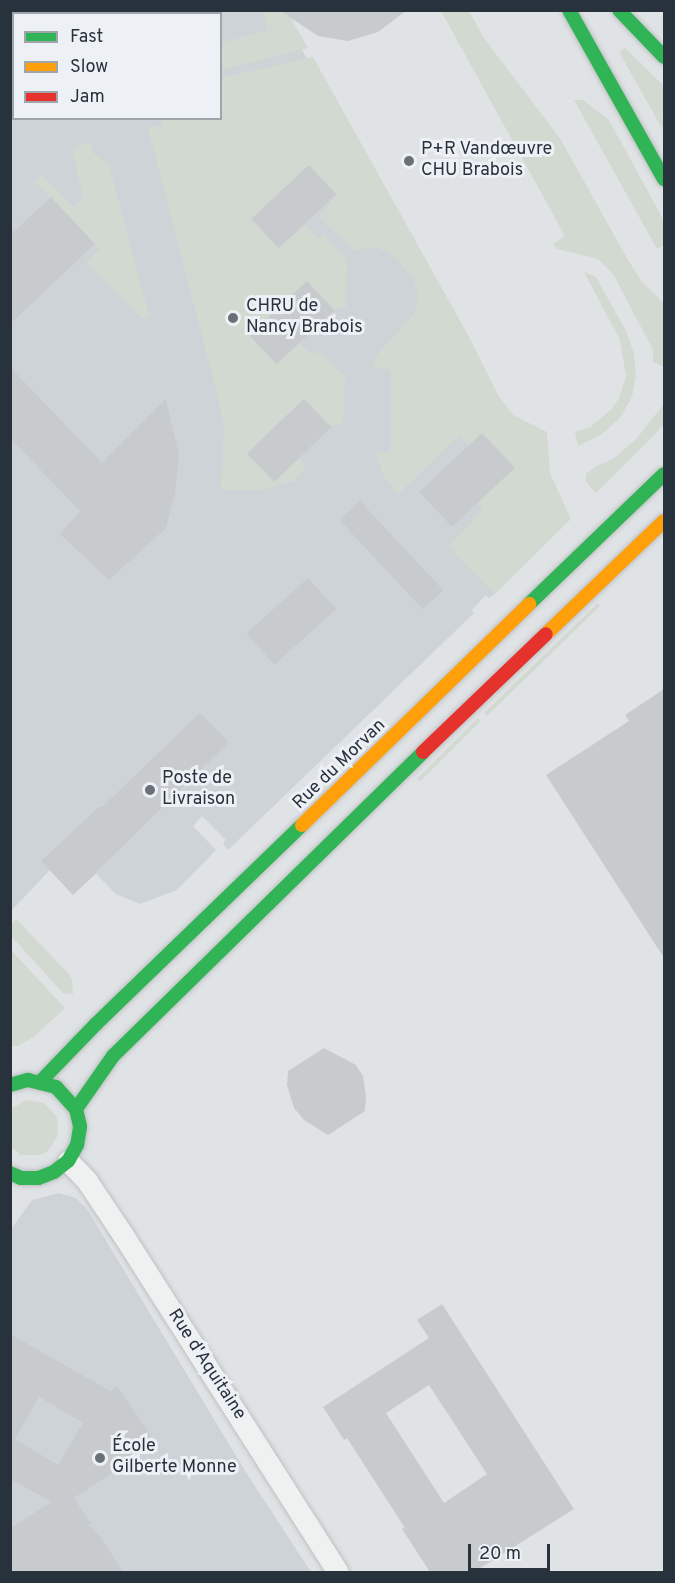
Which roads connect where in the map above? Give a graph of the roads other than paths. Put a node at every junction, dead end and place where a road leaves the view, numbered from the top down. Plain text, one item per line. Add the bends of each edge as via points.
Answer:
1 (569, 10) edge
2 (619, 10) edge
3 (664, 57) edge
4 (664, 179) edge
5 (664, 474) edge
6 (664, 521) edge
7 (41, 1081) junction
8 (10, 1085) edge
9 (76, 1109) junction
10 (68, 1161) junction
11 (10, 1173) edge
12 (29, 1178) junction
13 (15, 1195) dead end
14 (338, 1572) edge

1 - 4 street
2 - 3 street
5 - 7 street, Rue du Morvan
6 - 9 street via 121,1048
7 - 8 street
7 - 9 street via 56,1087
9 - 10 street via 80,1127 77,1145
10 - 12 street via 54,1172
10 - 14 street, Rue d'Aquitaine via 87,1181 123,1235
11 - 12 street
12 - 13 street

